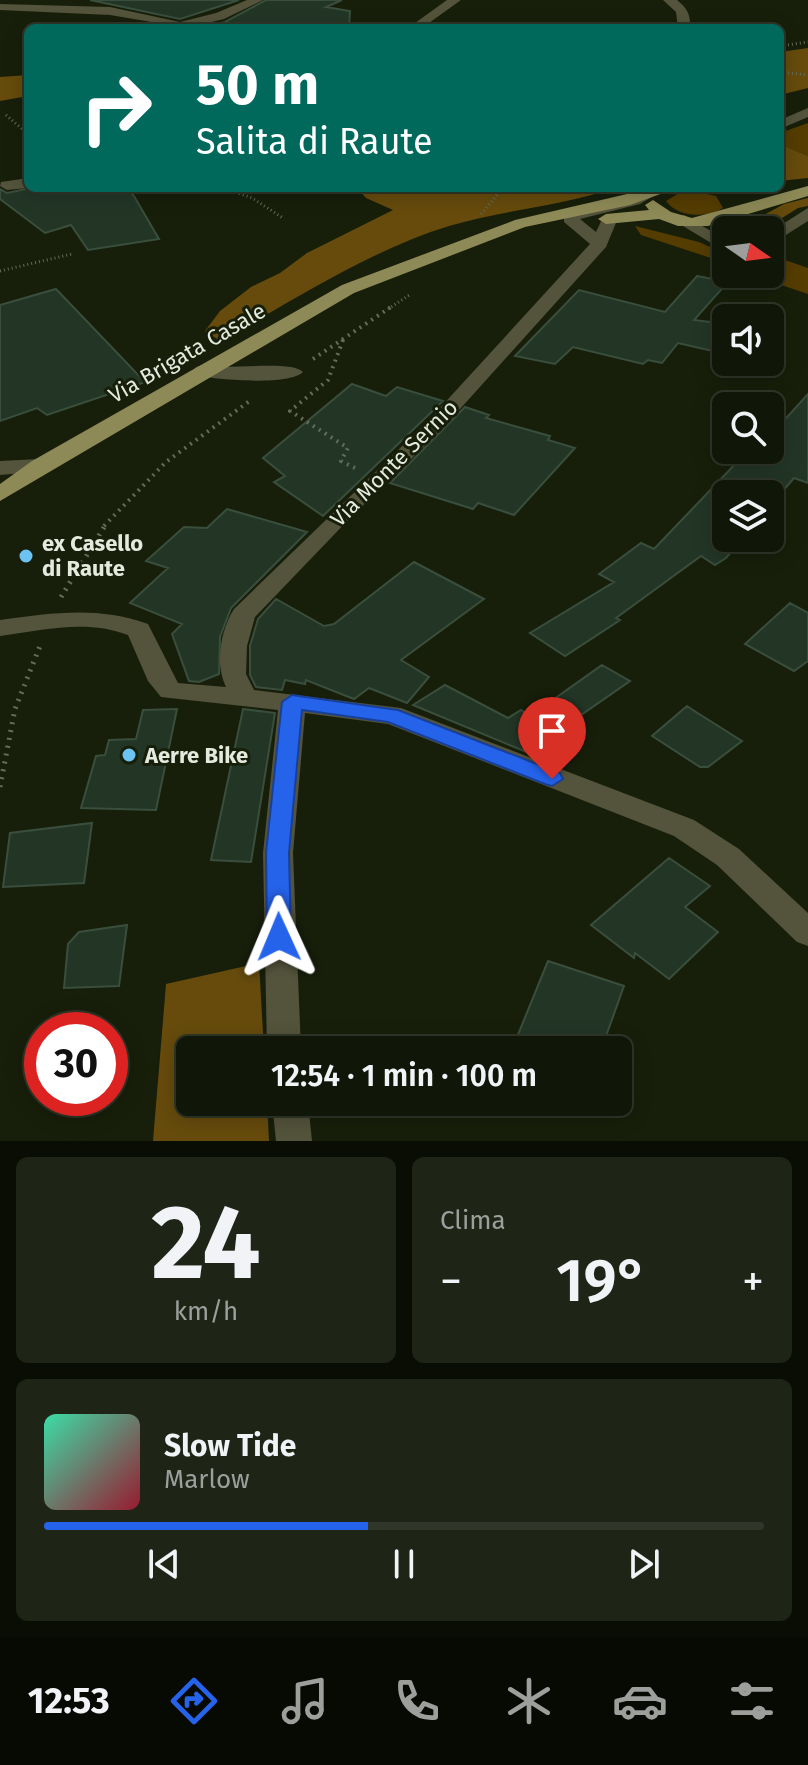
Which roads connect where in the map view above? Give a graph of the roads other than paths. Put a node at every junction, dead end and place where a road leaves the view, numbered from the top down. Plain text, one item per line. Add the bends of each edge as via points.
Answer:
1 (257, 0) edge
2 (455, 0) edge
3 (669, 0) edge
4 (0, 7) edge
5 (171, 24) edge
6 (188, 24) edge
7 (420, 24) edge
8 (685, 24) edge
9 (784, 107) edge
10 (808, 110) edge
11 (784, 123) edge
12 (24, 183) edge
13 (7, 185) dead end
14 (808, 185) edge
15 (784, 186) edge
16 (808, 191) edge
17 (650, 192) edge
18 (655, 192) edge
19 (659, 192) edge
20 (724, 192) edge
21 (740, 212) junction
22 (808, 213) edge
23 (663, 214) junction
24 (732, 216) edge
25 (610, 218) junction
26 (684, 220) junction
27 (712, 220) edge
28 (572, 224) junction
29 (784, 230) edge
30 (712, 238) edge
31 (600, 243) junction
32 (405, 265) junction
33 (203, 371) junction
34 (293, 372) road end
35 (40, 466) junction
36 (0, 468) edge
37 (0, 494) edge
38 (0, 628) edge
39 (245, 698) junction
40 (292, 702) junction
41 (808, 933) edge
42 (284, 1036) edge
43 (291, 1116) edge
44 (294, 1141) edge

1 - 6 street
2 - 7 street
3 - 8 street via 682,10
4 - 5 street via 110,11
9 - 10 street
10 - 11 street
12 - 13 street
14 - 15 main road
16 - 21 main road, Via Brigata Casale
17 - 32 main road, Via Brigata Casale via 521,223
18 - 28 street via 576,214
19 - 23 main road via 651,202
20 - 21 main road via 734,196
21 - 24 main road, Via Brigata Casale
22 - 29 street
23 - 25 main road, Via Brigata Casale
23 - 26 main road, Via Brigata Casale
25 - 28 main road, Via Brigata Casale
25 - 31 street, Via Monte Sernio
26 - 27 main road, Via Brigata Casale
26 - 30 street
28 - 31 street
28 - 32 main road, Via Brigata Casale
31 - 39 street, Via Monte Sernio via 435,425 243,615 233,674
32 - 33 main road, Via Brigata Casale via 348,289
33 - 34 street via 221,377
33 - 35 main road, Via Brigata Casale
35 - 36 street
35 - 37 main road, Via Brigata Casale
38 - 39 street via 111,618 139,630 170,691
39 - 40 street
40 - 41 street via 391,715 684,828 728,857
40 - 42 street via 278,853
43 - 44 street

